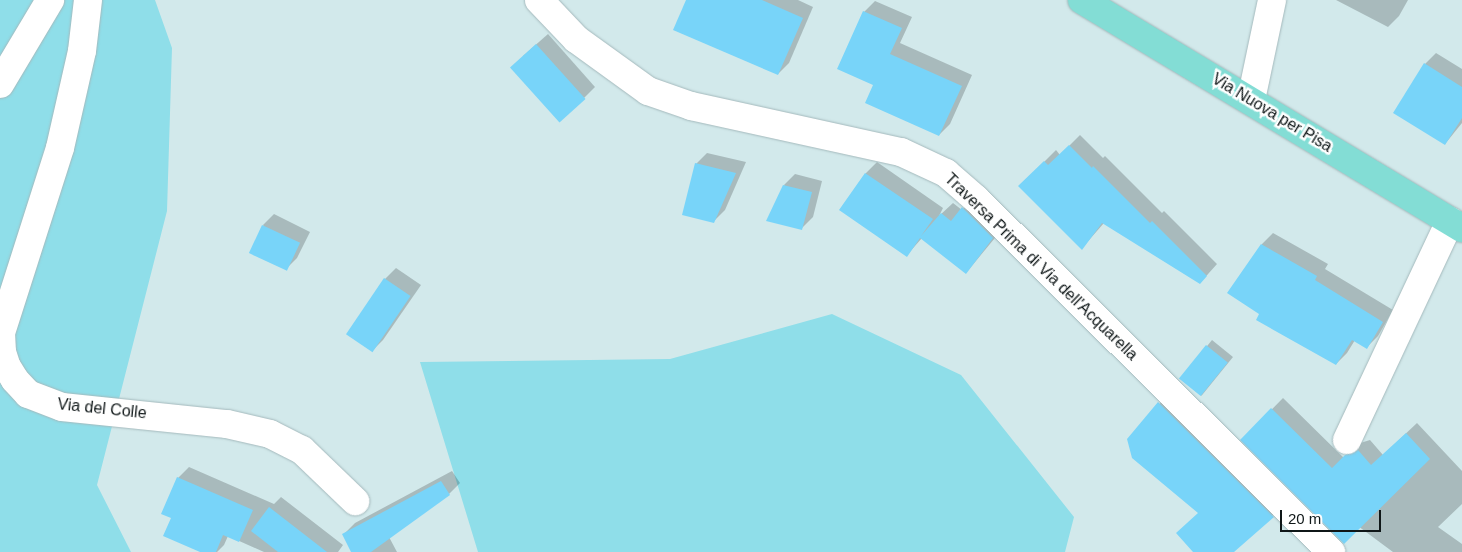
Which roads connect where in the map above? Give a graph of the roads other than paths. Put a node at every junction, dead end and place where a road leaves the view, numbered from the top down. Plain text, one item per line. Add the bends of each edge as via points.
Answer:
1 (50, 0) edge
2 (88, 0) edge
3 (539, 0) edge
4 (1082, 0) edge
5 (1272, 0) edge
6 (0, 84) edge
7 (1251, 100) junction
8 (1456, 225) edge
9 (1347, 440) dead end
10 (355, 501) dead end
11 (1331, 552) edge

1 - 6 street
2 - 10 street, Via del Colle via 82,51 60,148 1,333 7,367 28,394 62,406 227,424 270,434 302,450
3 - 11 street, Traversa Prima di Via dell'Acquarella via 576,39 648,91 691,106 901,152 946,173
4 - 7 main road, Via Nuova per Pisa
5 - 7 street
7 - 8 main road, Via Nuova per Pisa
8 - 9 street

